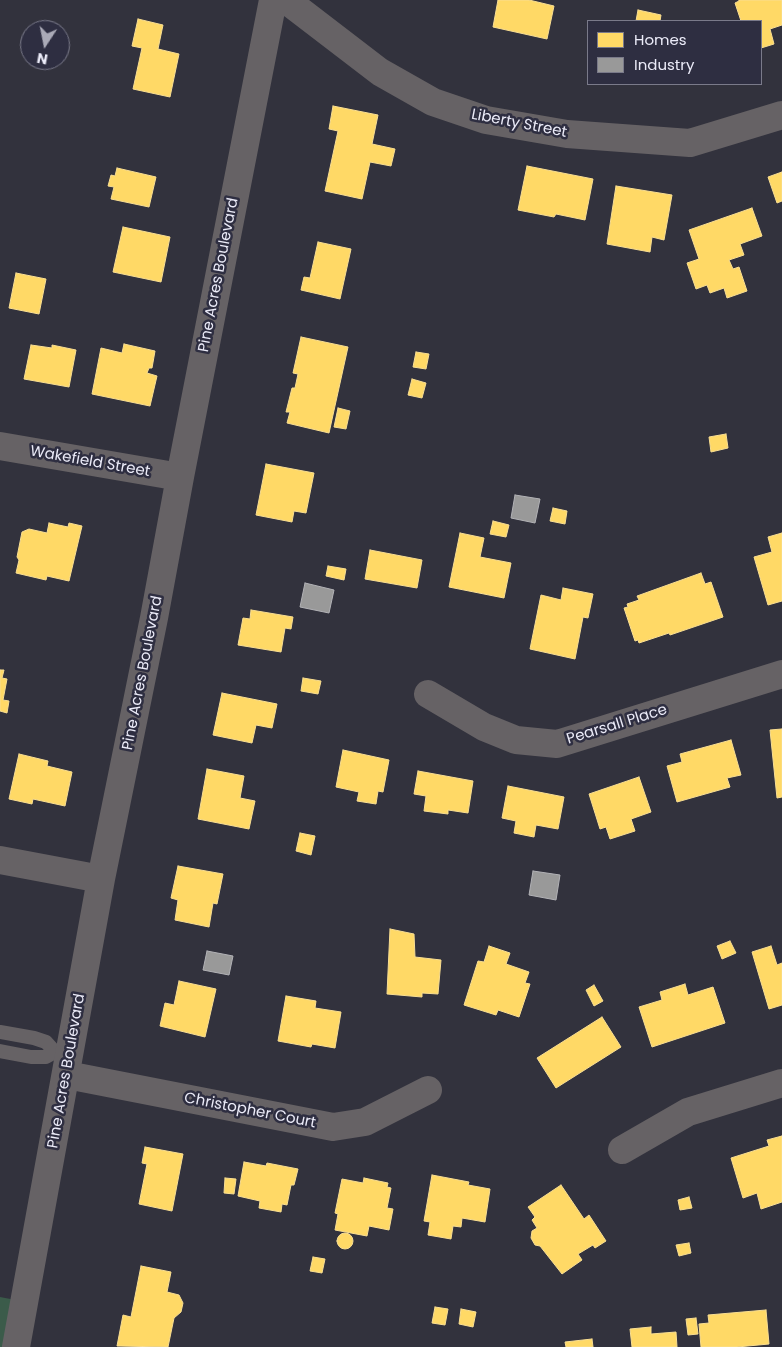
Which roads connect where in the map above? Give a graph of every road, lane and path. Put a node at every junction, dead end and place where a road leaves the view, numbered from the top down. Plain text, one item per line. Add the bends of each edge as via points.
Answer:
1 (273, 0) edge
2 (286, 0) edge
3 (782, 115) edge
4 (0, 446) edge
5 (180, 477) junction
6 (782, 674) edge
7 (428, 694) dead end
8 (0, 860) edge
9 (102, 879) junction
10 (0, 1032) edge
11 (0, 1051) edge
12 (64, 1061) junction
13 (782, 1083) edge
14 (428, 1090) dead end
15 (622, 1150) dead end
16 (16, 1347) edge

1 - 5 street, Pine Acres Boulevard
2 - 3 street, Liberty Street via 380,72 433,102 486,120 567,134 690,143
4 - 5 street, Wakefield Street
5 - 9 street, Pine Acres Boulevard
6 - 7 street, Pearsall Place via 557,744 516,740 484,727
8 - 9 street
9 - 12 street, Pine Acres Boulevard
10 - 12 lane via 46,1042
11 - 12 lane
12 - 14 street, Christopher Court via 333,1127 365,1122
12 - 16 street, Pine Acres Boulevard
13 - 15 street via 688,1112

